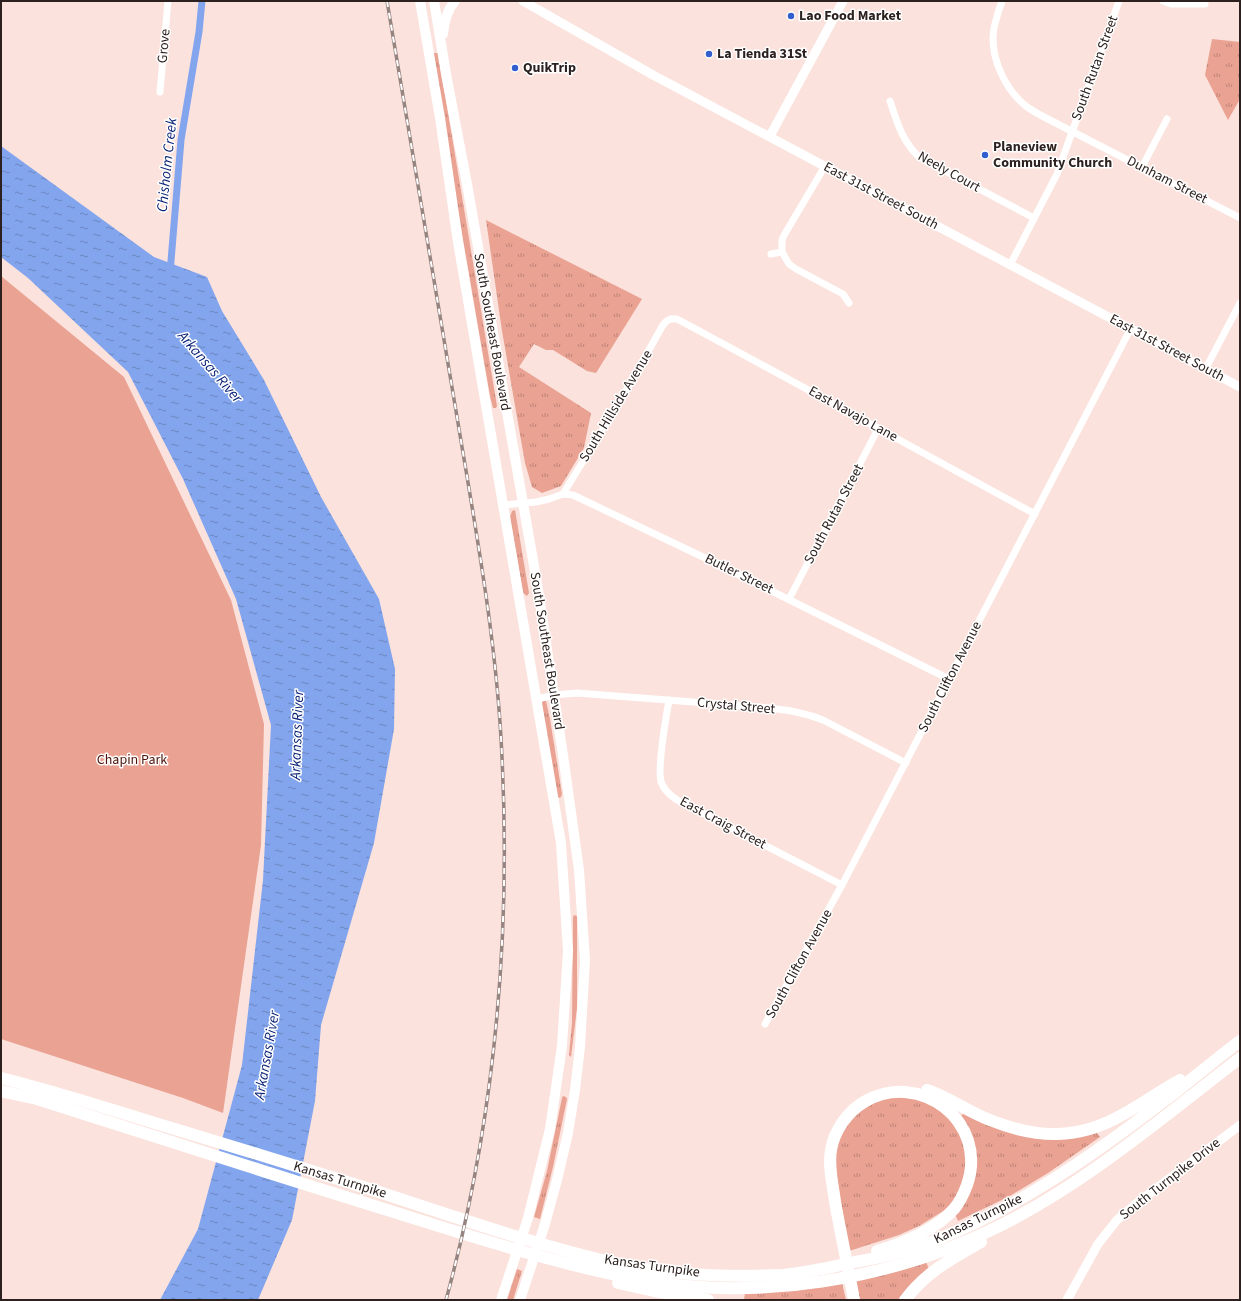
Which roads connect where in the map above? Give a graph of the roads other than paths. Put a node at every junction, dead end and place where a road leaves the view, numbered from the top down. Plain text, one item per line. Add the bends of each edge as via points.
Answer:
1 (168, 1) edge
2 (420, 1) edge
3 (434, 1) edge
4 (455, 1) edge
5 (523, 1) edge
6 (844, 1) edge
7 (1002, 1) edge
8 (1119, 1) edge
9 (1163, 1) edge
10 (1205, 4) dead end
11 (442, 48) junction
12 (160, 92) dead end
13 (890, 101) dead end
14 (1167, 119) dead end
15 (1072, 132) junction
16 (770, 136) junction
17 (825, 166) junction
18 (1142, 167) junction
19 (1034, 218) junction
20 (1240, 218) edge
21 (782, 252) junction
22 (771, 254) dead end
23 (1010, 265) junction
24 (849, 303) dead end
25 (1240, 303) edge
26 (670, 319) joint
27 (1131, 328) junction
28 (1206, 368) junction
29 (1240, 386) edge
30 (878, 429) junction
31 (563, 494) junction
32 (523, 503) junction
33 (503, 505) junction
34 (1035, 514) junction
35 (789, 599) junction
36 (949, 679) junction
37 (554, 695) junction
38 (537, 699) junction
39 (668, 700) junction
40 (906, 763) junction
41 (842, 885) junction
42 (765, 1024) dead end
43 (1240, 1041) edge
44 (1240, 1058) edge
45 (1206, 1067) junction
46 (1, 1078) edge
47 (1, 1091) edge
48 (1240, 1125) edge
49 (1059, 1192) junction
50 (839, 1242) junction
51 (553, 1261) junction
52 (671, 1272) junction
53 (850, 1297) edge
54 (501, 1300) edge
55 (520, 1300) edge
56 (708, 1300) edge
57 (905, 1300) edge
58 (1067, 1300) edge

1 - 12 street, Grove
2 - 33 main road, South Southeast Boulevard
3 - 11 main road, South Southeast Boulevard
4 - 11 main road via 444,24
5 - 16 street, East 31st Street South
6 - 16 street
7 - 15 street, Dunham Street via 994,28 994,41 995,55 1003,77 1013,93 1027,106
8 - 15 street, South Rutan Street
9 - 10 street via 1171,4
11 - 32 main road, South Southeast Boulevard
13 - 19 street, Neely Court via 905,142 919,157
14 - 18 street
15 - 18 street, Dunham Street
15 - 19 street, South Rutan Street via 1057,174
16 - 17 street, East 31st Street South
17 - 21 street via 783,237
17 - 23 street, East 31st Street South
18 - 20 street, Dunham Street
19 - 23 street, South Rutan Street
21 - 22 street
21 - 24 street via 793,267 843,294
23 - 27 street, East 31st Street South
25 - 28 street
26 - 30 street, East Navajo Lane via 677,319
26 - 31 street, South Hillside Avenue via 663,325
27 - 28 street, East 31st Street South
27 - 34 street, South Clifton Avenue
28 - 29 street, East 31st Street South
30 - 34 street, East Navajo Lane
30 - 35 street, South Rutan Street
31 - 32 street
31 - 35 street, Butler Street via 573,495
32 - 33 street
32 - 37 main road, South Southeast Boulevard
33 - 38 main road, South Southeast Boulevard
34 - 36 street, South Clifton Avenue
35 - 36 street, Butler Street
36 - 40 street, South Clifton Avenue
37 - 38 street, Crystal Street
37 - 39 street, Crystal Street via 577,693
37 - 55 main road, South Southeast Boulevard via 579,870 585,960 575,1090 558,1180
38 - 54 main road, South Southeast Boulevard via 560,843 568,951 562,1046 550,1129 528,1218
39 - 40 street, Crystal Street via 774,708 811,715
39 - 41 street, East Craig Street via 660,777 670,795
40 - 41 street, South Clifton Avenue
41 - 42 street, South Clifton Avenue
43 - 45 highway, Kansas Turnpike
44 - 49 highway, Kansas Turnpike via 1114,1154
45 - 50 highway via 1121,1116 1090,1129 1062,1134 1038,1134 1006,1126 939,1094 916,1087 886,1087 866,1094 847,1106 838,1116 825,1144 823,1174
45 - 52 highway, Kansas Turnpike via 1162,1103 1068,1170 1014,1203 936,1241 886,1256 787,1274 738,1276
46 - 52 highway, Kansas Turnpike via 563,1250 625,1265
47 - 51 highway, Kansas Turnpike via 37,1099
48 - 58 street, South Turnpike Drive via 1117,1220 1098,1244
49 - 51 highway, Kansas Turnpike via 1023,1214 957,1245 910,1262 832,1280 743,1288 694,1286 650,1281
49 - 57 highway via 1036,1211 928,1275 915,1286
50 - 52 highway via 830,1151 841,1124 860,1104 886,1093 914,1094 942,1105 962,1126 970,1149 971,1164 964,1192 955,1208 928,1229 879,1250 803,1266
50 - 53 highway
51 - 56 highway via 615,1283

